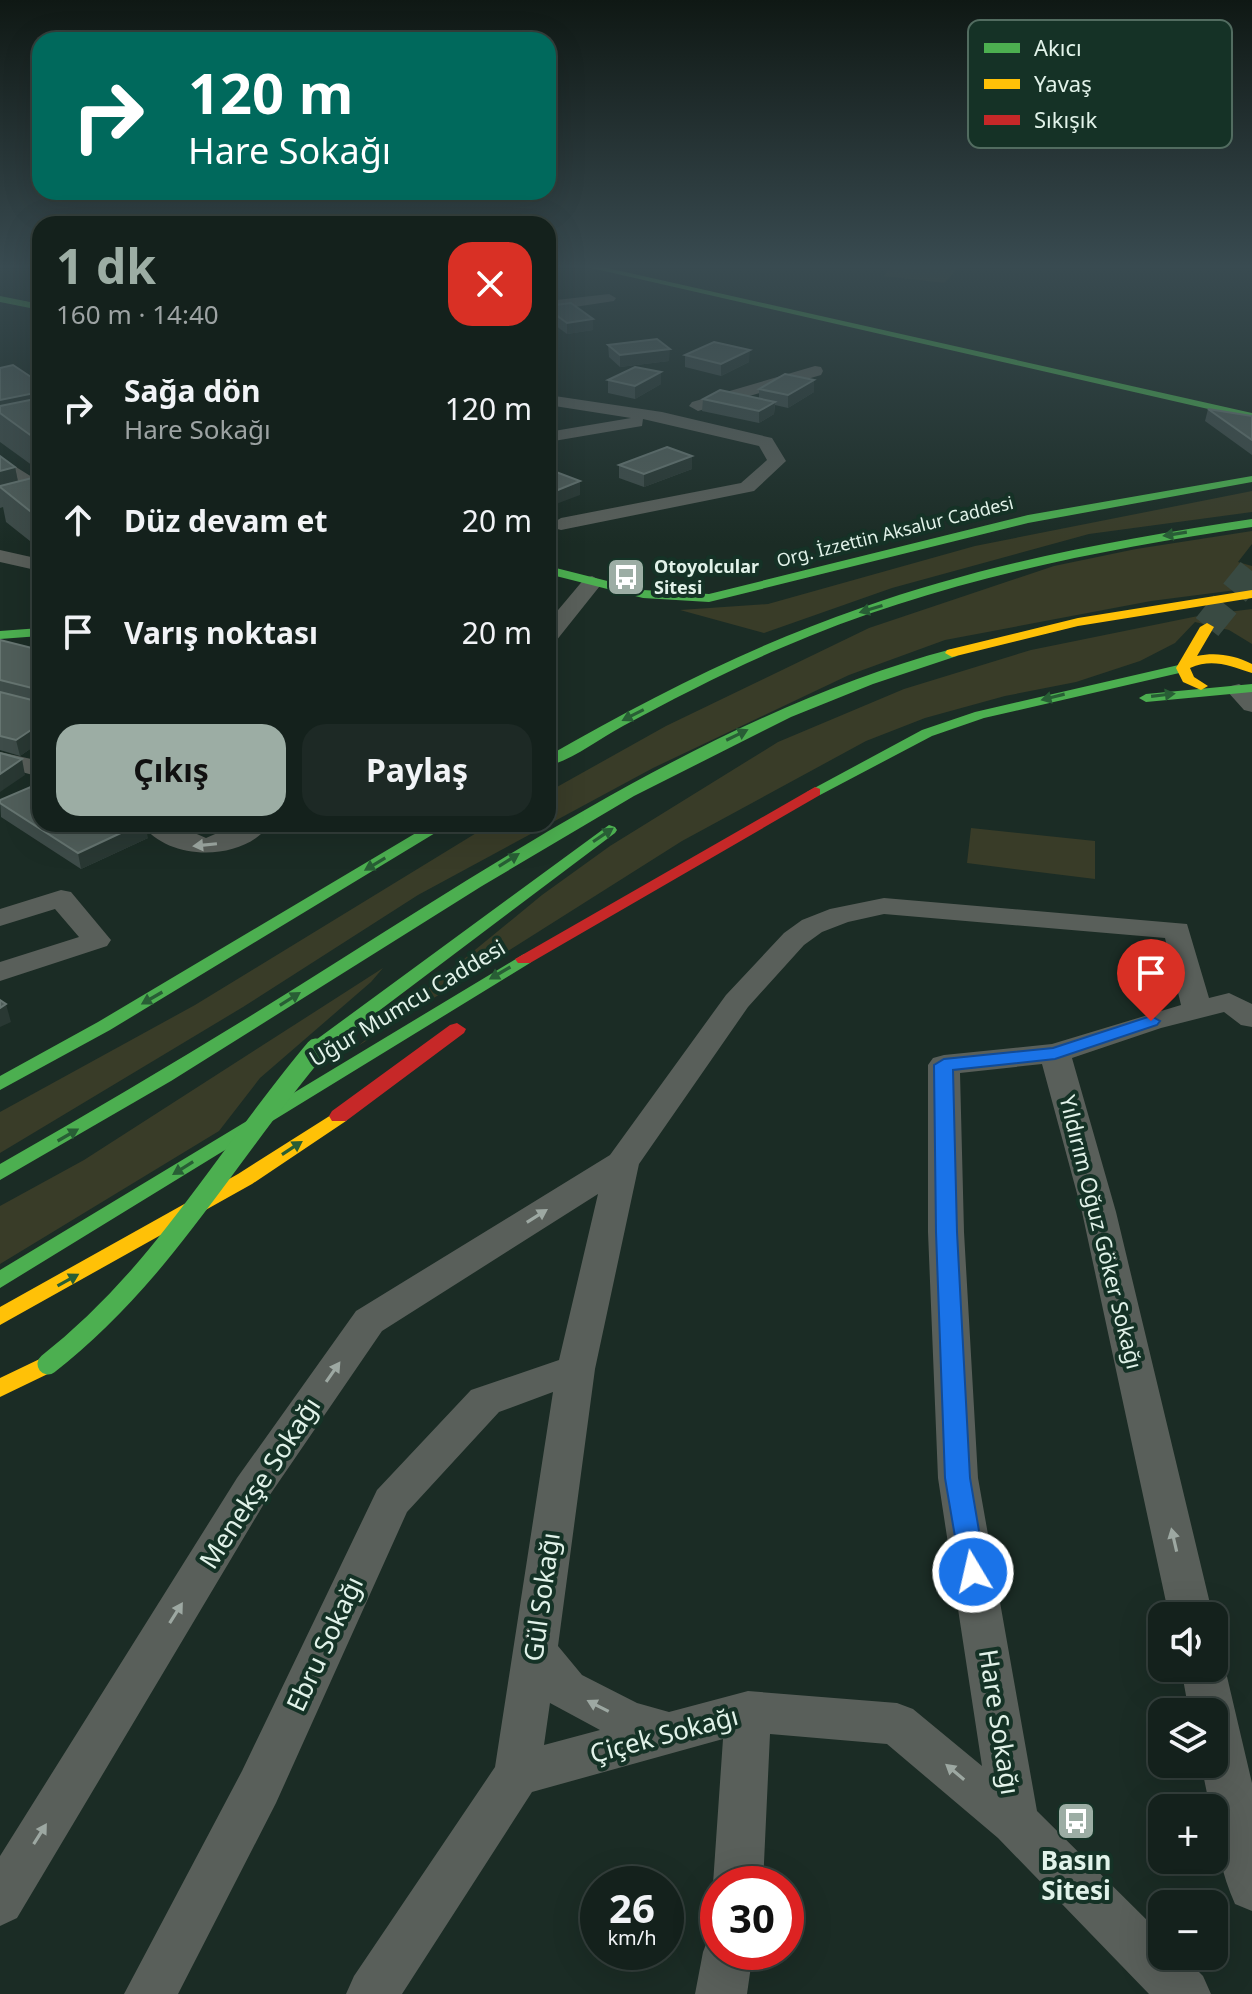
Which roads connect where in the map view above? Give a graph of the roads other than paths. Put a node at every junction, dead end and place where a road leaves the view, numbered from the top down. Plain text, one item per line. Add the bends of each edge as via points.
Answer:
1 (1025, 358) edge
2 (1040, 358) edge
3 (815, 371) dead end
4 (1144, 383) junction
5 (1252, 398) edge
6 (556, 401) edge
7 (1252, 416) edge
8 (662, 417) junction
9 (556, 436) edge
10 (0, 463) edge
11 (1252, 479) edge
12 (32, 485) edge
13 (1252, 523) edge
14 (561, 524) dead end
15 (0, 556) edge
16 (32, 563) edge
17 (556, 572) edge
18 (592, 582) junction
19 (556, 585) edge
20 (1252, 594) edge
21 (556, 625) edge
22 (32, 633) edge
23 (0, 635) edge
24 (1243, 663) edge
25 (1185, 666) junction
26 (850, 687) junction
27 (1240, 694) edge
28 (556, 758) edge
29 (0, 759) edge
30 (32, 767) edge
31 (844, 777) junction
32 (664, 795) dead end
33 (630, 817) dead end
34 (168, 832) edge
35 (244, 832) edge
36 (429, 832) edge
37 (0, 918) edge
38 (568, 936) junction
39 (0, 972) edge
40 (501, 995) dead end
41 (1197, 1010) junction
42 (477, 1014) dead end
43 (1252, 1018) edge
44 (1055, 1053) junction
45 (0, 1084) edge
46 (622, 1163) junction
47 (0, 1173) edge
48 (0, 1280) edge
49 (0, 1317) edge
50 (576, 1369) junction
51 (0, 1388) edge
52 (1188, 1602) edge
53 (535, 1651) junction
54 (748, 1712) junction
55 (670, 1734) junction
56 (517, 1774) junction
57 (1227, 1778) edge
58 (1015, 1822) junction
59 (739, 1866) edge
60 (1252, 1887) edge
61 (0, 1901) edge
62 (725, 1970) edge
63 (150, 1994) edge
64 (372, 1994) edge
65 (721, 1994) edge
66 (1185, 1994) edge

1 - 4 main road
2 - 4 main road
3 - 8 street
4 - 5 main road
4 - 7 main road
6 - 8 street
8 - 9 street
8 - 14 street via 766,442 777,461 747,487
10 - 12 street
11 - 18 main road, Org. İzzettin Aksalur Caddesi via 1028,519 709,598 643,594
13 -> 28 main road via 1033,562 853,614 714,673
15 - 16 street
17 - 18 main road, Org. İzzettin Aksalur Caddesi
18 - 19 main road
18 - 21 street
20 - 26 main road via 1060,625 936,657
22 - 23 main road
24 - 25 main road via 1203,658
24 - 25 main road via 1209,645 1204,630
25 - 27 main road via 1188,679
25 -> 31 main road via 980,715 927,733
26 - 32 main road
47 -> 26 main road via 617,797 750,729
31 -> 27 main road via 1006,722 1115,702
29 - 30 street
31 - 38 main road, Uğur Mumcu Caddesi
51 -> 33 main road, bridge via 48,1364 133,1291 241,1140 316,1049
35 -> 34 street via 226,843 193,847
36 -> 45 main road
37 - 39 street via 61,898 97,940
38 - 40 main road
38 -> 48 main road, Uğur Mumcu Caddesi
41 - 43 street via 1229,1002
41 - 44 street
41 - 46 street via 1177,930 884,906 840,915 794,939 737,1001
49 -> 42 main road via 245,1179
52 -> 44 street, Yıldırım Oğuz Göker Sokağı via 1099,1212
44 - 58 street, Hare Sokağı via 944,1065 958,1478
46 - 50 street, Gül Sokağı
61 -> 46 street, Menekşe Sokağı via 251,1490 369,1321
50 - 53 street, Gül Sokağı
50 - 63 street, Ebru Sokağı via 485,1401 391,1502 259,1787
55 -> 53 street via 627,1721 566,1689
53 - 56 street, Gül Sokağı
54 - 55 street, Çiçek Sokağı
58 -> 54 street, Çiçek Sokağı via 897,1724
54 - 59 street
55 - 56 street, Çiçek Sokağı
56 - 64 street, Gül Sokağı
57 - 60 street
58 - 66 street, Çiçek Sokağı
62 - 65 street

